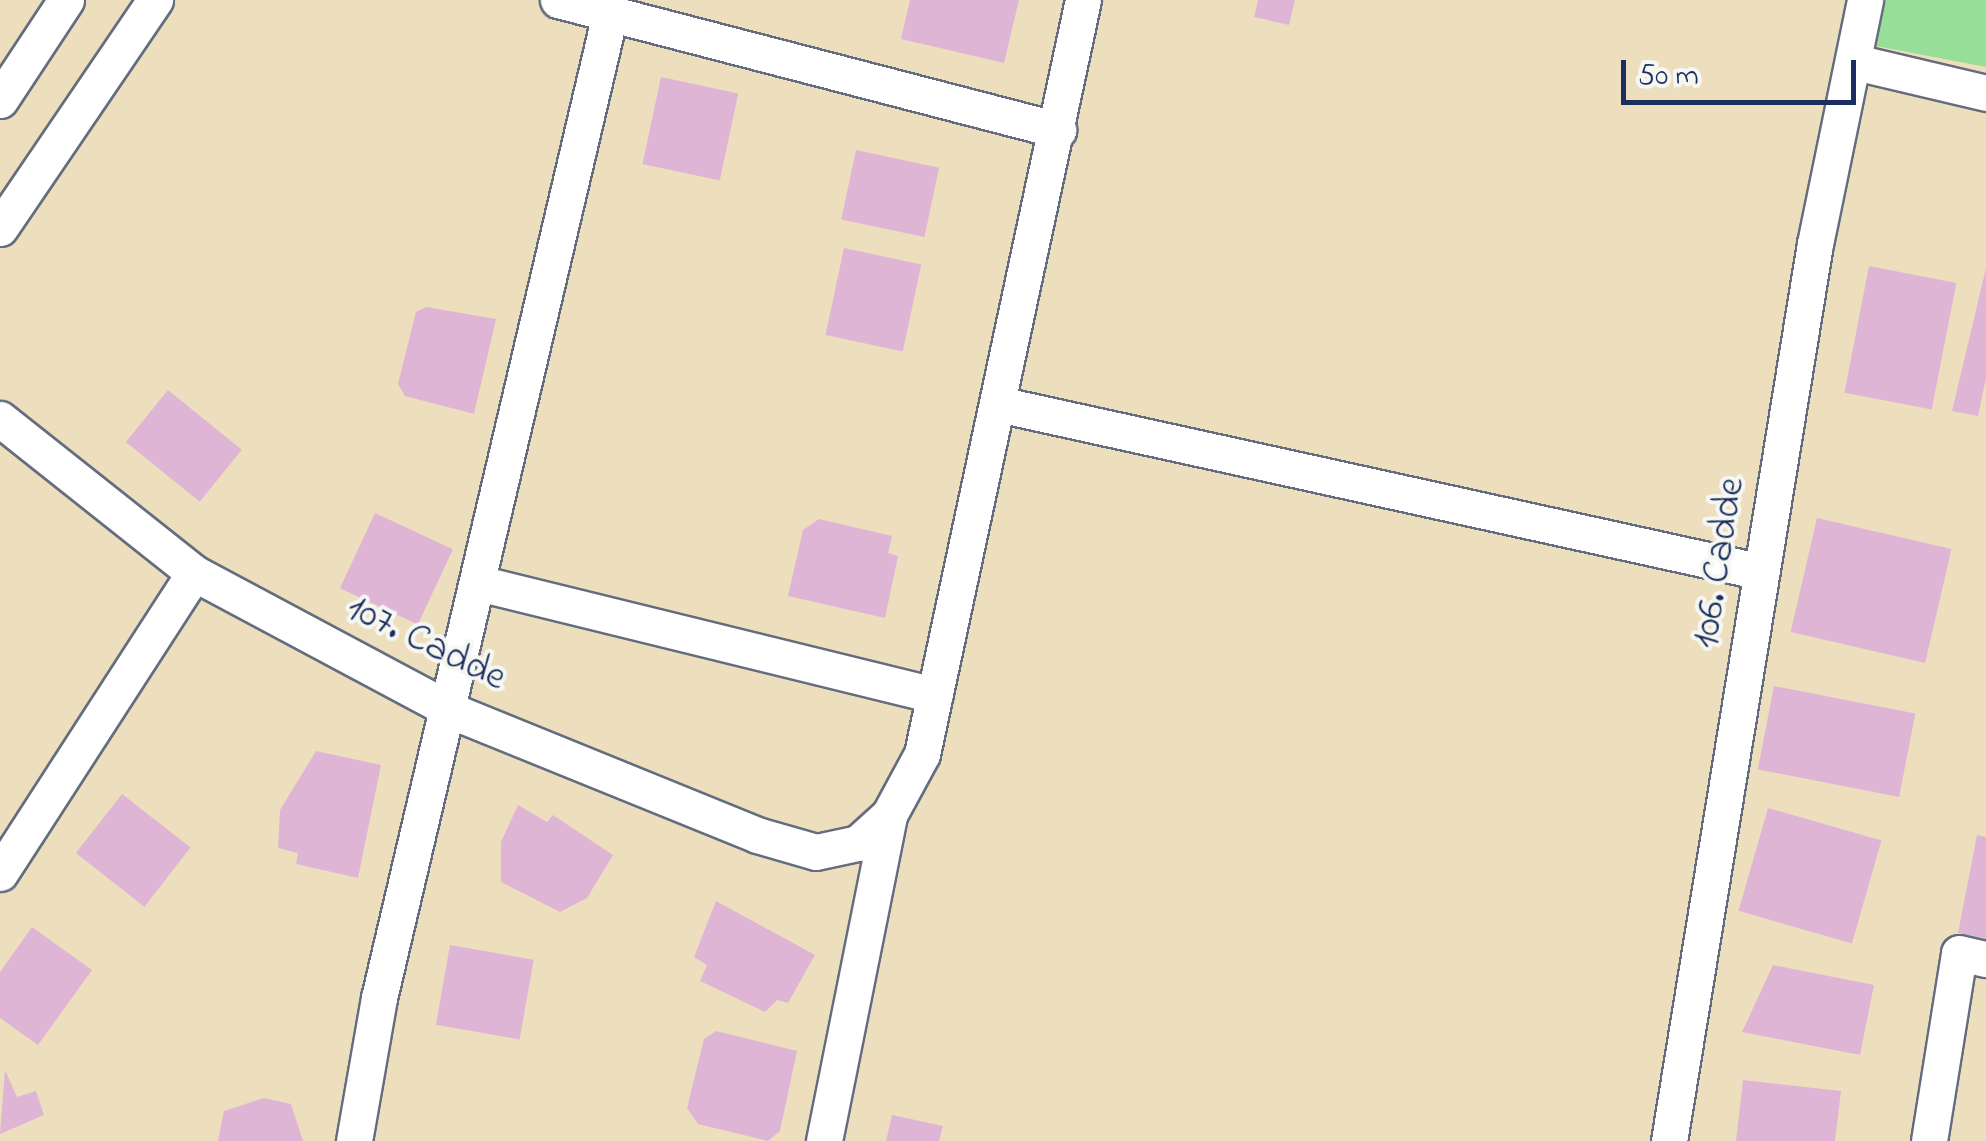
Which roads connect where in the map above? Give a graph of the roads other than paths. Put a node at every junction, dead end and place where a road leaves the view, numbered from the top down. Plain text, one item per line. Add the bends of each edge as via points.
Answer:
1 (66, 0) edge
2 (154, 0) edge
3 (558, 0) edge
4 (1083, 0) edge
5 (1865, 0) edge
6 (610, 14) junction
7 (1855, 62) junction
8 (1986, 92) edge
9 (0, 100) edge
10 (1058, 130) junction
11 (0, 228) edge
12 (998, 404) junction
13 (0, 419) edge
14 (1762, 572) junction
15 (194, 573) junction
16 (482, 584) junction
17 (935, 695) junction
18 (452, 711) junction
19 (890, 815) junction
20 (6, 852) edge
21 (1986, 959) edge
22 (354, 1141) edge
23 (824, 1141) edge
24 (1669, 1141) edge
25 (1930, 1141) edge

1 - 9 street
2 - 11 street
3 - 6 street
4 - 10 street
5 - 7 street, 106. Cadde
6 - 10 street
6 - 16 street
7 - 8 street
7 - 14 street, 106. Cadde
10 - 12 street
12 - 14 street
12 - 17 street
13 - 15 street, 107. Cadde
14 - 24 street, 106. Cadde
15 - 18 street, 107. Cadde
15 - 20 street
16 - 17 street
16 - 18 street
17 - 19 street via 922,754
18 - 19 street, 107. Cadde via 758,835 816,852 858,843
18 - 22 street via 379,998
19 - 23 street
21 - 25 street via 1959,953

